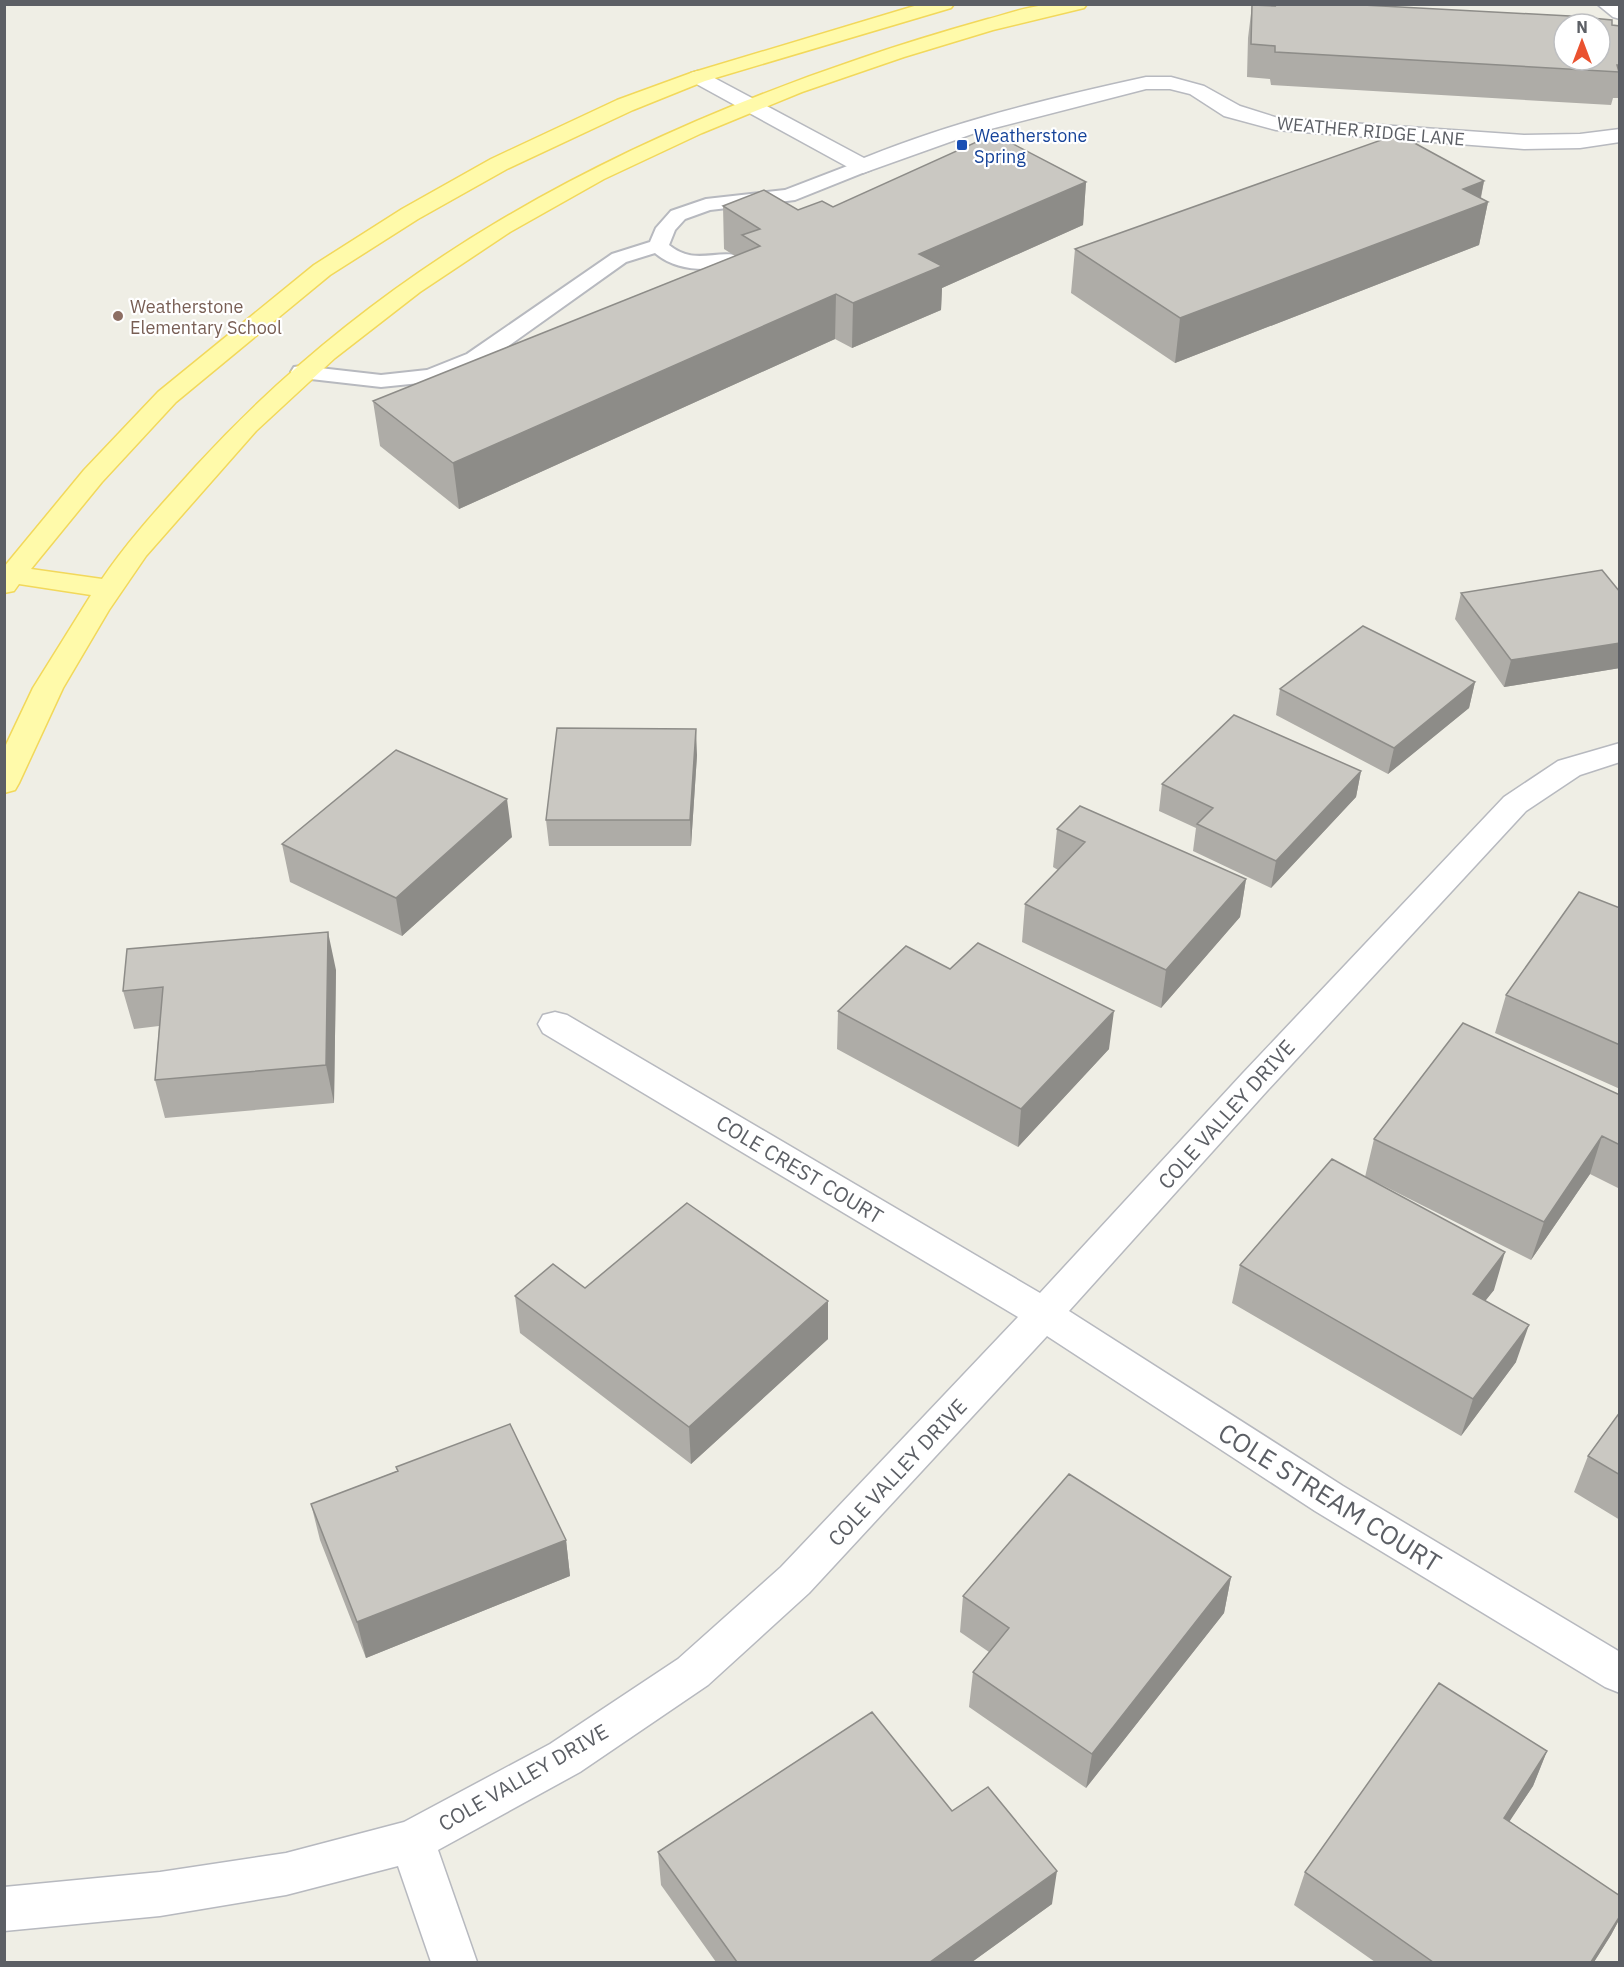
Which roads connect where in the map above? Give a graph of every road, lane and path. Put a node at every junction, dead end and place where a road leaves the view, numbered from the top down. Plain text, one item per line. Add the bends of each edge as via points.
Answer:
1 (944, 4) edge
2 (1077, 4) edge
3 (1607, 4) edge
4 (1620, 13) edge
5 (698, 77) junction
6 (749, 105) junction
7 (1620, 135) edge
8 (863, 166) junction
9 (788, 196) junction
10 (800, 215) edge
11 (663, 251) junction
12 (734, 260) edge
13 (302, 372) junction
14 (7, 578) edge
15 (111, 589) junction
16 (1620, 752) edge
17 (4, 783) edge
18 (555, 1024) dead end
19 (1044, 1314) junction
20 (1620, 1674) edge
21 (412, 1841) junction
22 (4, 1909) edge
23 (454, 1962) edge

1 - 5 main road
2 - 6 main road via 955,34
3 - 4 street
5 - 6 street
5 - 14 main road via 625,105 499,164 322,270 167,397 93,476
6 - 8 street
6 - 13 main road via 609,166 505,224 401,293
7 - 8 street, WEATHER RIDGE LANE via 1581,141 1524,142 1276,124 1232,111 1197,90 1172,83 1146,82 993,119
8 - 9 lane
9 - 10 lane via 799,207
9 - 11 lane via 706,205 678,215 666,228
11 - 12 lane via 691,262
11 - 13 lane via 619,258 475,358 431,376 381,381
13 - 15 main road via 211,461 126,564
14 - 15 main road
15 - 17 main road via 48,689
16 - 19 street, COLE VALLEY DRIVE via 1569,768 1515,804
18 - 19 street, COLE CREST COURT
19 - 20 street, COLE STREAM COURT via 1382,1530
19 - 21 street, COLE VALLEY DRIVE via 795,1580 693,1672 565,1758
21 - 22 street, COLE VALLEY DRIVE via 286,1874 160,1894
21 - 23 street

